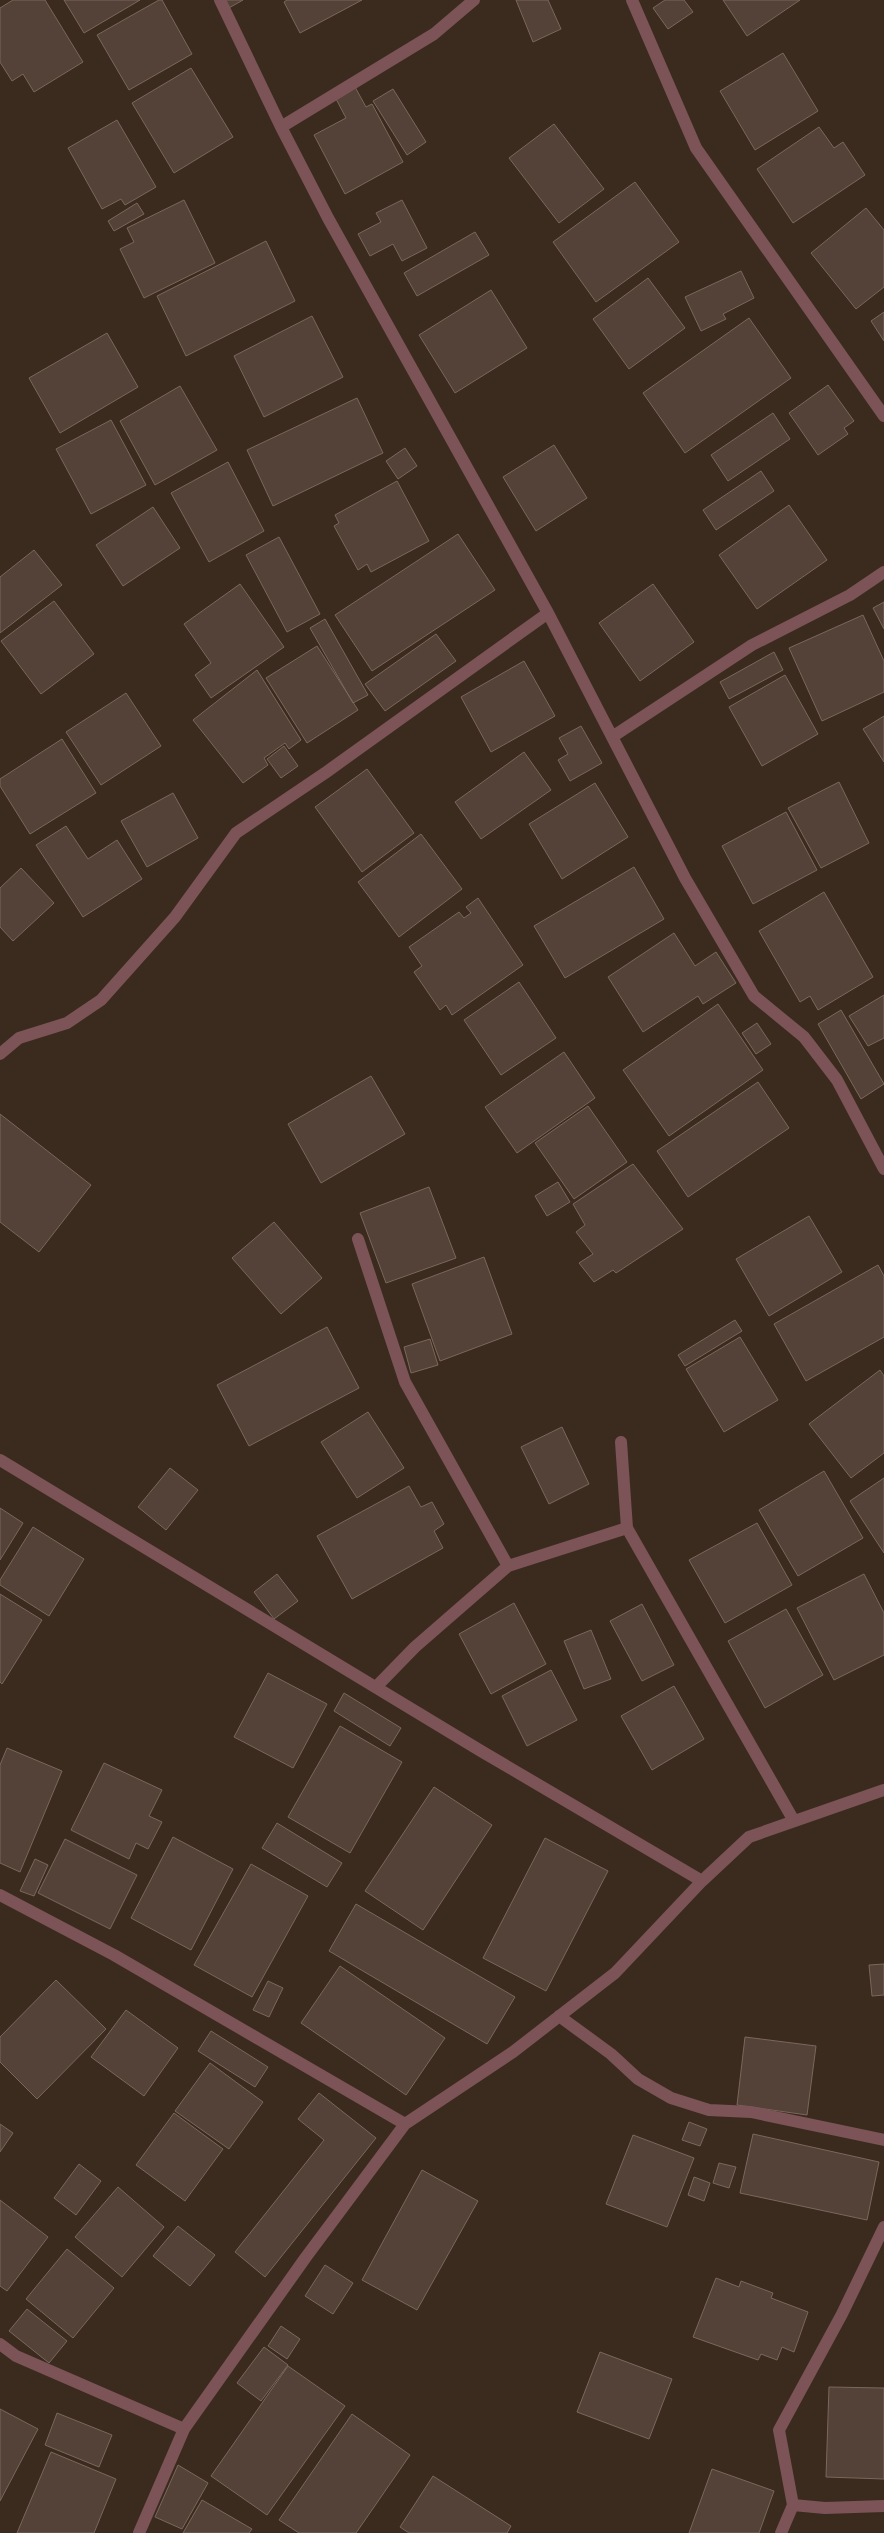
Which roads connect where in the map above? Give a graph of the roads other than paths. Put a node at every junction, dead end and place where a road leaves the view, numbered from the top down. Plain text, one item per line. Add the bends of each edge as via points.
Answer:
1 (220, 0) edge
2 (474, 0) edge
3 (632, 0) edge
4 (281, 127) junction
5 (884, 416) edge
6 (884, 572) edge
7 (548, 613) junction
8 (612, 737) junction
9 (0, 1054) edge
10 (884, 1168) edge
11 (358, 1239) dead end
12 (621, 1442) dead end
13 (0, 1460) edge
14 (627, 1528) junction
15 (508, 1566) junction
16 (376, 1687) junction
17 (884, 1790) edge
18 (794, 1821) junction
19 (702, 1881) junction
20 (0, 1895) edge
21 (559, 2016) junction
22 (405, 2124) junction
23 (884, 2140) edge
24 (884, 2227) edge
25 (0, 2344) edge
26 (184, 2429) junction
27 (793, 2505) junction
28 (884, 2506) edge
29 (139, 2533) edge
30 (781, 2533) edge

1 - 4 street
2 - 4 street via 434,34
3 - 5 street via 696,148
4 - 7 street via 328,218
6 - 8 street via 850,595 752,645
7 - 8 street
7 - 9 street via 325,773 236,833 175,917 101,1000 67,1022 19,1038
8 - 10 street via 685,878 754,996 804,1037 837,1080
11 - 15 street via 405,1382
12 - 14 street
13 - 16 street
14 - 15 street
14 - 18 street
15 - 16 street via 415,1646
16 - 19 street
17 - 18 street
18 - 19 street via 749,1837
19 - 21 street via 615,1972
20 - 22 street via 114,1955
21 - 22 street via 513,2052
21 - 23 street via 611,2054 638,2079 671,2098 709,2110 751,2112
22 - 26 street via 306,2256
24 - 27 street via 842,2314 779,2430
25 - 26 street via 16,2356
26 - 29 street
27 - 28 street via 825,2508
27 - 30 street

